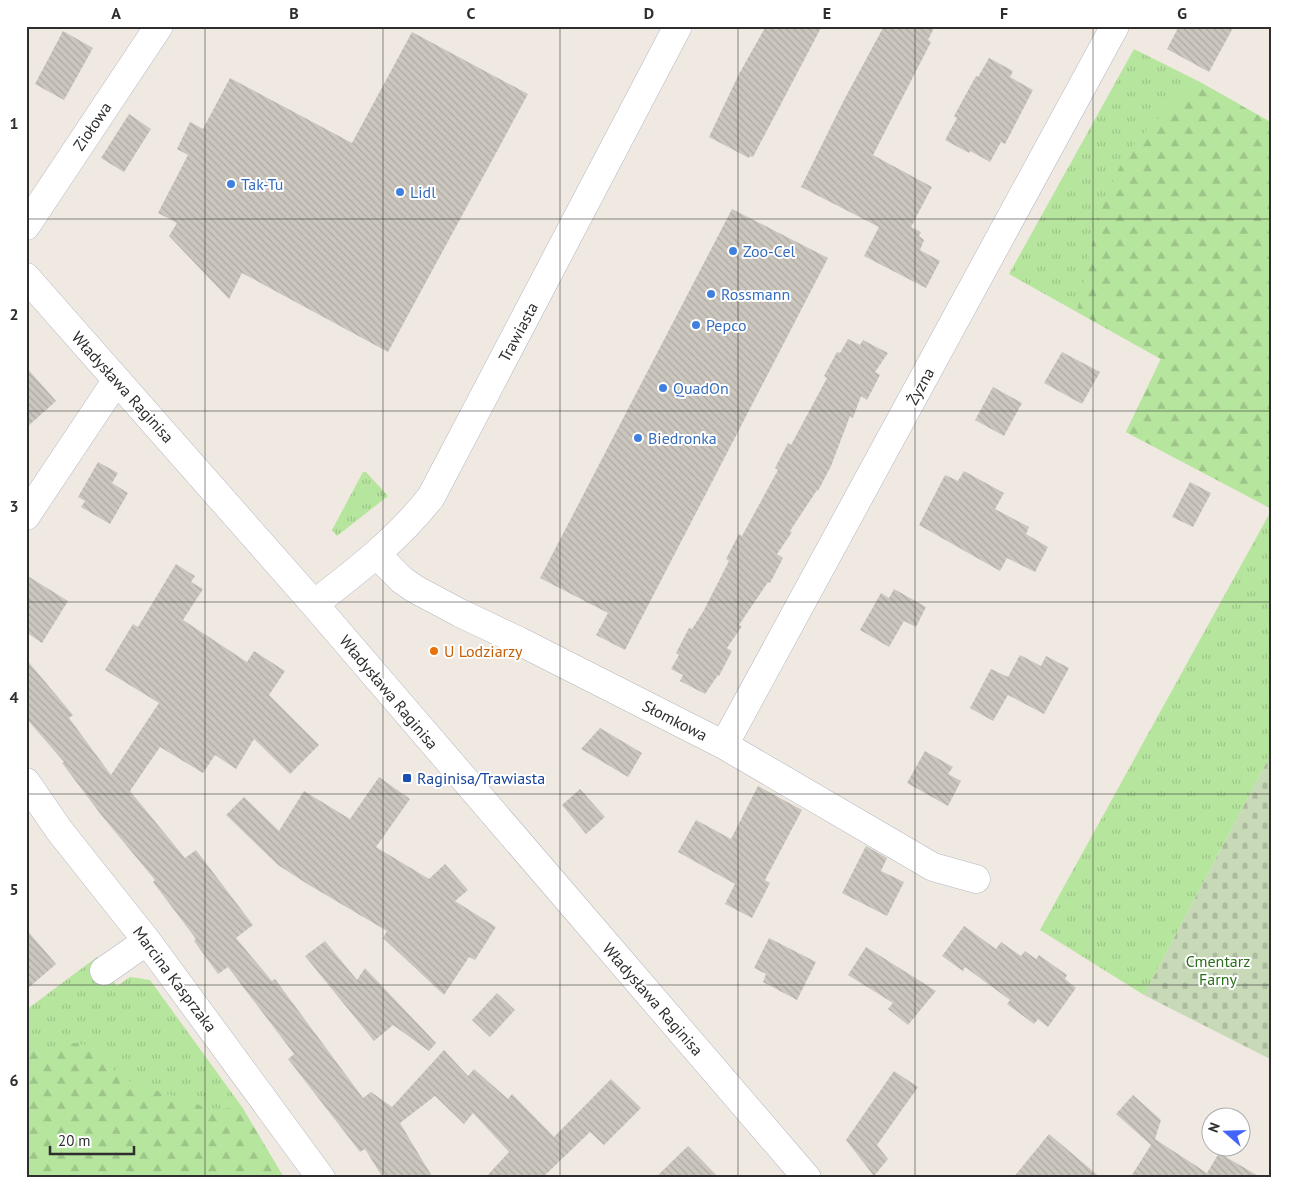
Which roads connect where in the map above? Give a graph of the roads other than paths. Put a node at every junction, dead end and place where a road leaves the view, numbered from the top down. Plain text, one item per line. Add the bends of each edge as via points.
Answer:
1 (158, 26) edge
2 (678, 26) edge
3 (1115, 26) edge
4 (26, 226) edge
5 (26, 277) edge
6 (116, 381) junction
7 (26, 516) edge
8 (377, 555) junction
9 (314, 604) junction
10 (724, 745) junction
11 (26, 782) edge
12 (976, 879) dead end
13 (147, 940) junction
14 (104, 971) dead end
15 (321, 1178) edge
16 (807, 1178) edge

1 - 4 street, Ziołowa
2 - 8 street, Trawiasta via 438,484 414,519
3 - 10 street, Żyzna
5 - 6 street, Władysława Raginisa
6 - 7 street
6 - 9 street, Władysława Raginisa
8 - 9 street, Trawiasta
8 - 10 street, Słomkowa via 415,589
9 - 16 street, Władysława Raginisa
10 - 12 street, Słomkowa via 933,867
11 - 13 street, Marcina Kasprzaka via 59,830
13 - 14 street
13 - 15 street, Marcina Kasprzaka

